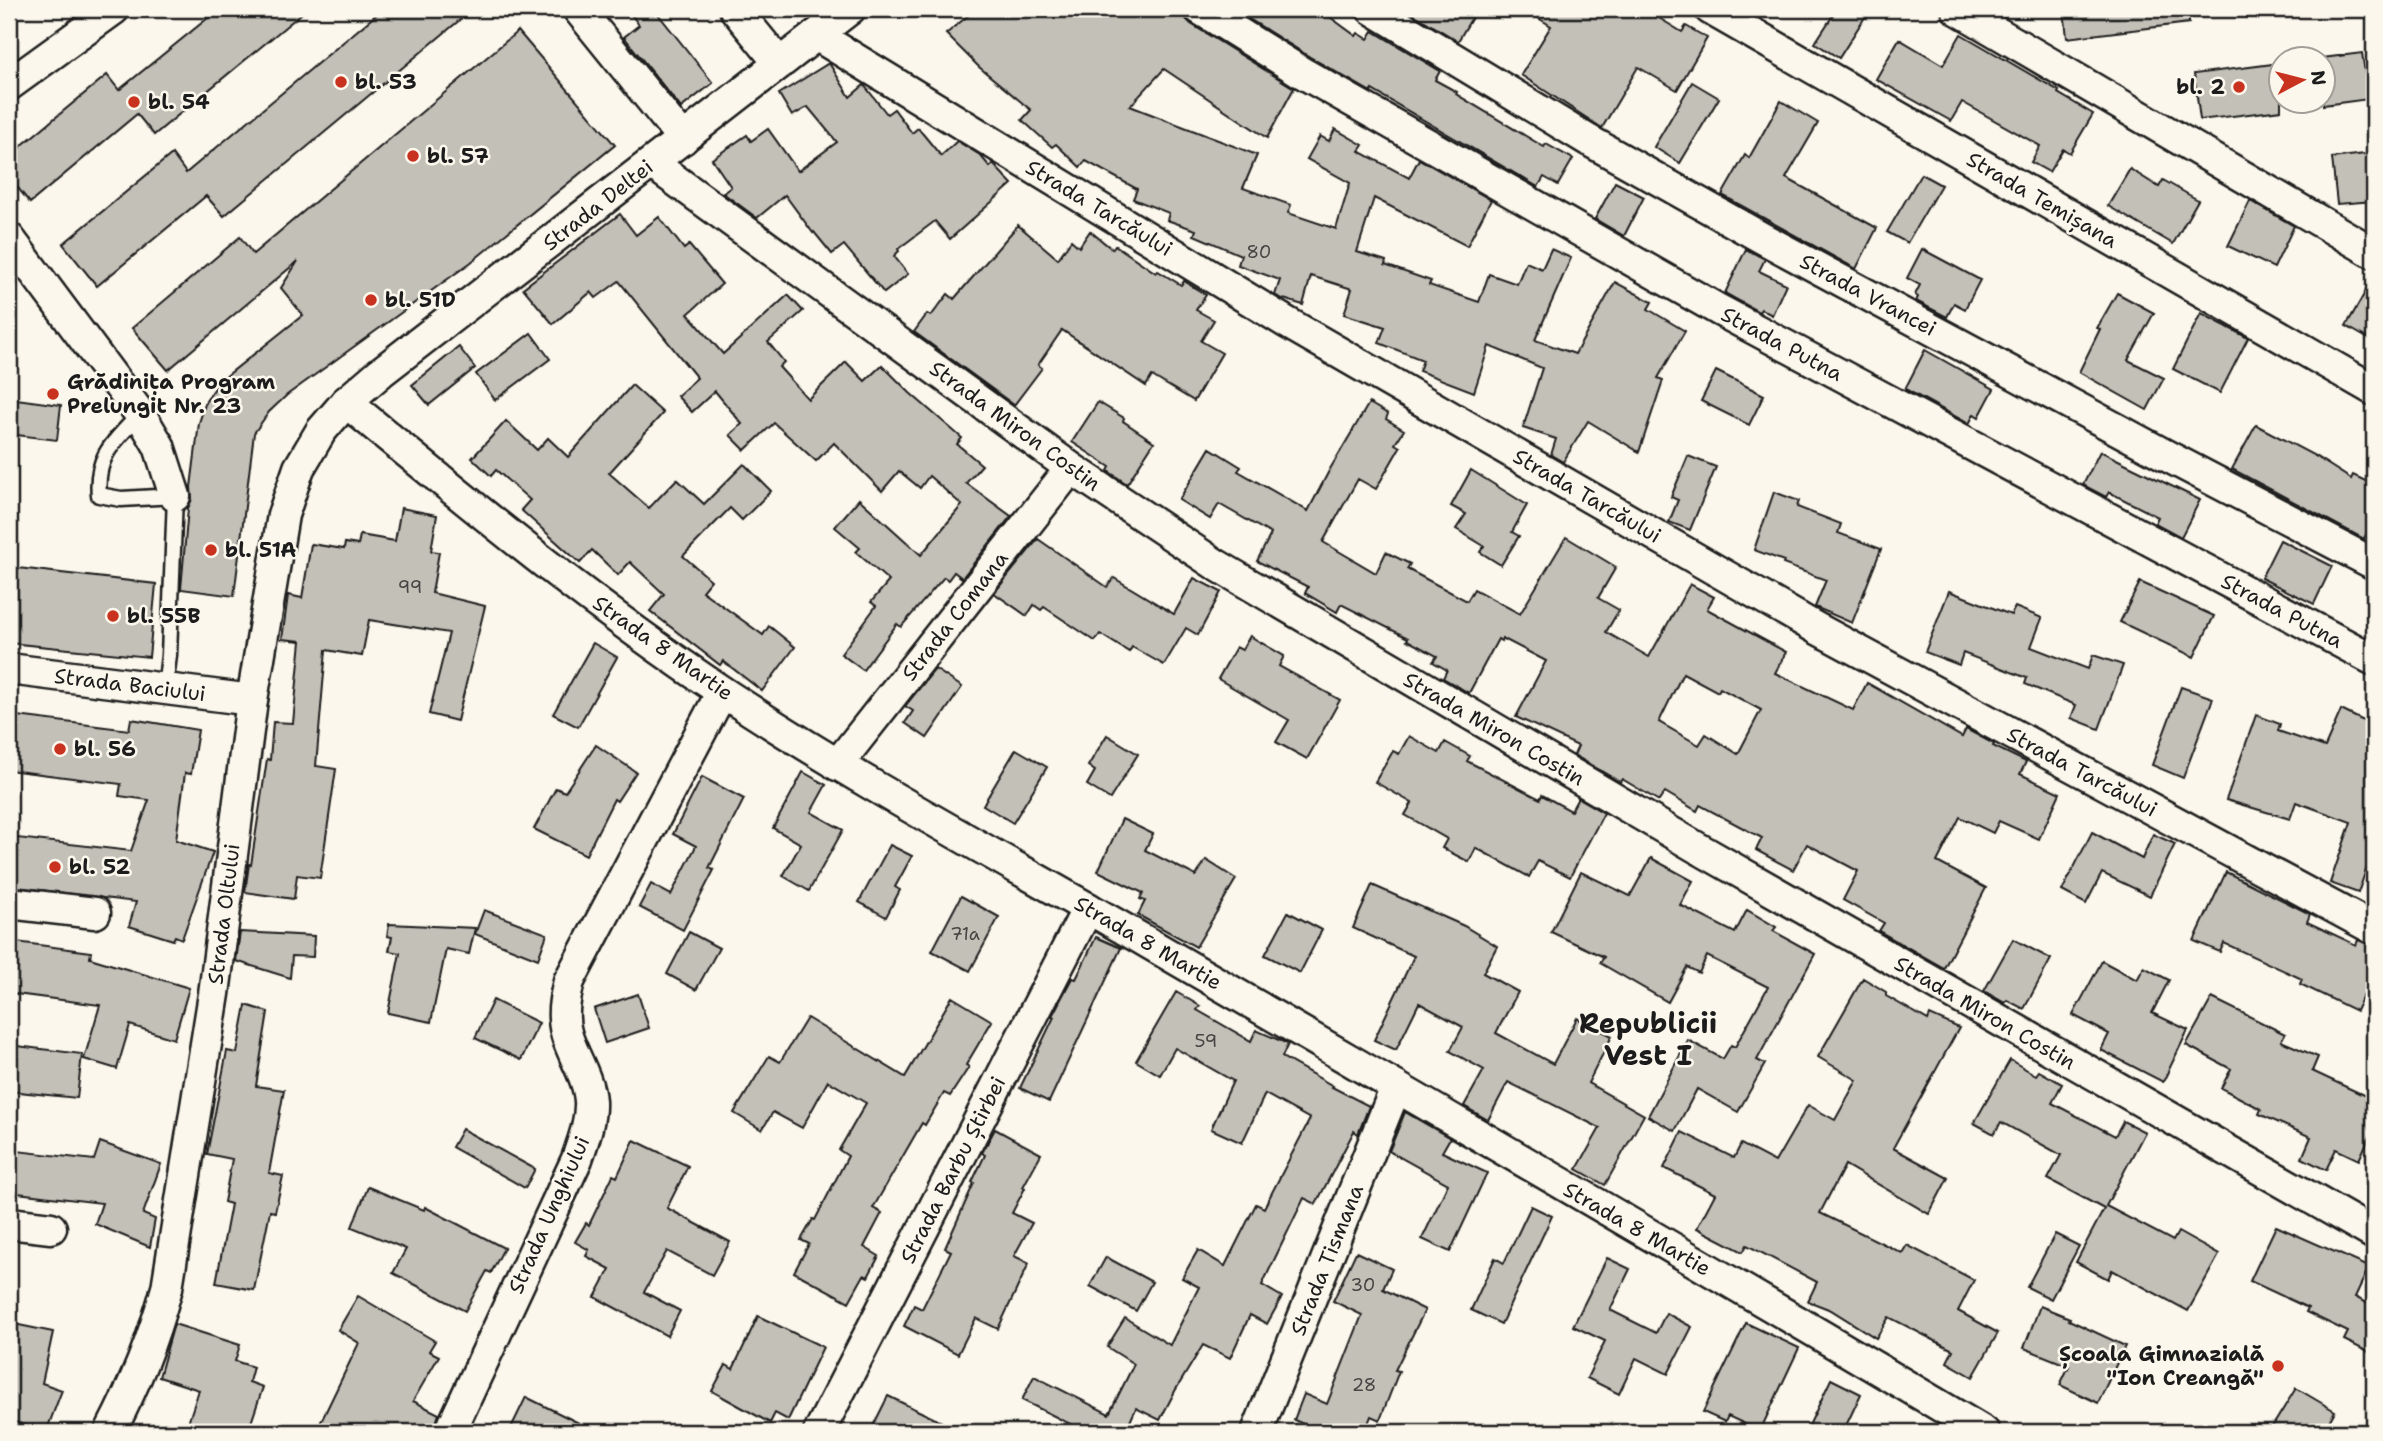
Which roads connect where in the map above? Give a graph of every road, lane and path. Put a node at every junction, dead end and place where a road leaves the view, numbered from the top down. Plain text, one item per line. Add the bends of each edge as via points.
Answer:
1 (114, 9) edge
2 (578, 9) edge
3 (735, 9) edge
4 (850, 9) edge
5 (1200, 9) edge
6 (1372, 9) edge
7 (1710, 9) edge
8 (1957, 9) edge
9 (816, 35) junction
10 (779, 63) junction
11 (9, 85) edge
12 (683, 139) junction
13 (653, 164) junction
14 (9, 238) edge
15 (2374, 253) edge
16 (2374, 390) edge
17 (346, 402) junction
18 (140, 414) junction
19 (1071, 468) junction
20 (175, 496) junction
21 (2374, 564) edge
22 (2374, 660) edge
23 (9, 670) edge
24 (165, 689) junction
25 (722, 692) junction
26 (251, 700) junction
27 (837, 765) junction
28 (9, 903) edge
29 (1088, 908) junction
30 (95, 913) dead end
31 (2374, 929) edge
32 (1396, 1087) junction
33 (9, 1223) edge
34 (51, 1228) dead end
35 (2374, 1234) edge
36 (110, 1432) edge
37 (450, 1432) edge
38 (819, 1432) edge
39 (1257, 1432) edge
40 (1984, 1432) edge

1 - 11 street
2 - 12 street
3 - 10 street
4 - 9 street, Strada Deltei
5 - 22 street, Strada Putna via 1301,72 1719,310
6 - 21 street, Strada Vrancei via 1588,140 1762,238
7 - 16 street, Strada Temișana
8 - 15 street
9 - 10 street, Strada Deltei
9 - 31 street, Strada Tarcăului via 1286,322 1791,614
10 - 12 street, Strada Deltei
12 - 13 street, Strada Deltei
13 - 17 street, Strada Deltei
13 - 19 street, Strada Miron Costin
14 - 18 street
17 - 25 street, Strada 8 Martie via 504,532
17 - 26 street, Strada Oltului via 321,431 299,468 283,514
18 - 20 street via 159,446
18 - 20 lane via 105,452 99,495 121,499
19 - 27 street, Strada Comana
19 - 35 street, Strada Miron Costin via 1215,564 1672,833
20 - 24 lane
23 - 24 street, Strada Baciului
24 - 26 street, Strada Baciului
25 - 27 street, Strada 8 Martie
25 - 37 street, Strada Unghiului via 569,982 564,1021 590,1102 587,1129
26 - 36 street, Strada Oltului via 214,995 167,1288 138,1376
27 - 29 street, Strada 8 Martie
28 - 30 street
29 - 32 street, Strada 8 Martie
29 - 38 street, Strada Barbu Știrbei
32 - 39 street, Strada Tismana
32 - 40 street, Strada 8 Martie
33 - 34 street

